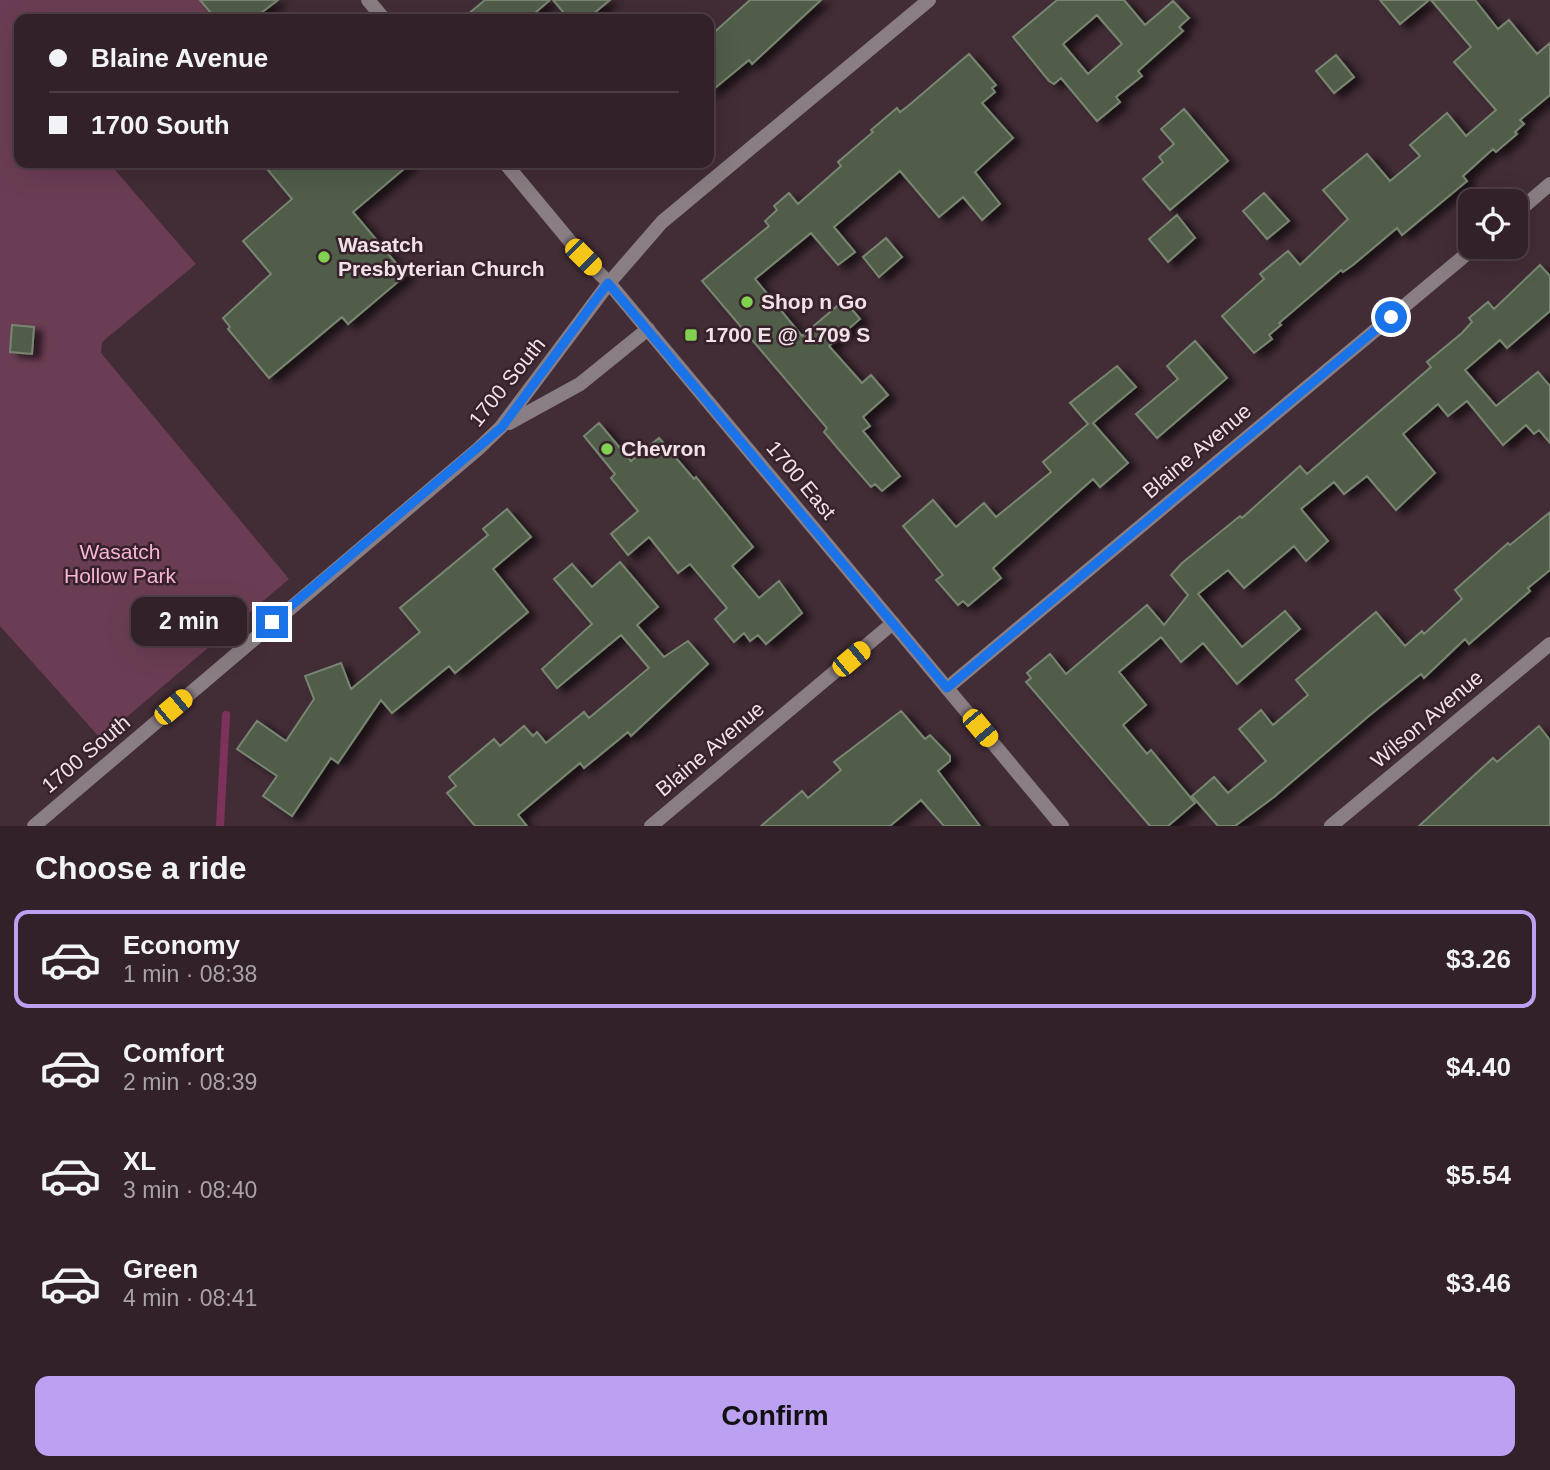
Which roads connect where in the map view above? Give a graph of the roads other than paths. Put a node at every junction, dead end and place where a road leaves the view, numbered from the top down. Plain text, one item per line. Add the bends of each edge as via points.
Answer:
1 (368, 0) edge
2 (929, 0) edge
3 (380, 14) edge
4 (509, 168) edge
5 (1550, 184) edge
6 (1528, 203) edge
7 (1461, 259) edge
8 (608, 283) junction
9 (648, 328) junction
10 (502, 427) junction
11 (893, 624) junction
12 (1550, 644) edge
13 (947, 688) junction
14 (34, 826) edge
15 (651, 826) edge
16 (1062, 826) edge
17 (1331, 826) edge

1 - 3 street
2 - 8 street, 1700 South via 662,222
4 - 8 street, 1700 East
5 - 6 street
7 - 13 street, Blaine Avenue
8 - 9 street, 1700 East
8 - 10 street, 1700 South
9 - 10 street via 580,384
9 - 11 street, 1700 East
10 - 14 street, 1700 South
11 - 13 street, 1700 East
11 - 15 street, Blaine Avenue
12 - 17 street, Wilson Avenue
13 - 16 street, 1700 East

